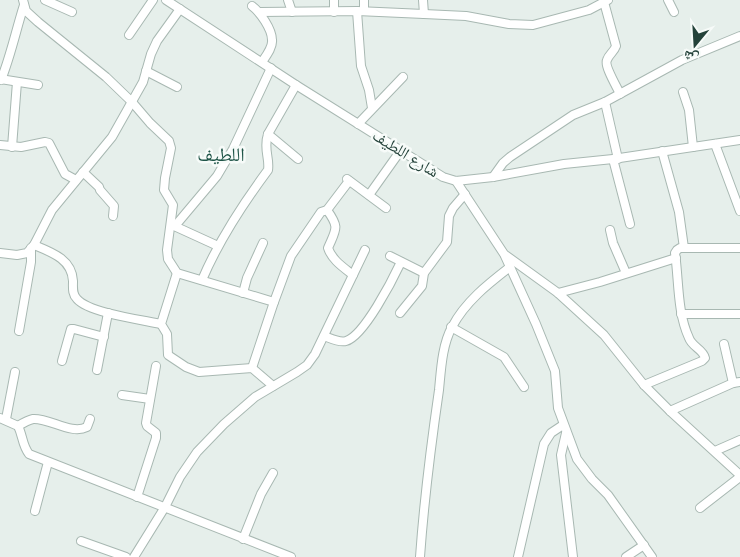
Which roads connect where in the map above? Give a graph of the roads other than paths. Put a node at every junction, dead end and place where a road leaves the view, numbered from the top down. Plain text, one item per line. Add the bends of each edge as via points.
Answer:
1 (45, 0) edge
2 (152, 0) edge
3 (166, 0) edge
4 (288, 0) edge
5 (334, 0) edge
6 (364, 0) edge
7 (423, 0) edge
8 (668, 0) edge
9 (606, 1) edge
10 (24, 2) edge
11 (252, 6) dead end
12 (180, 9) junction
13 (361, 11) junction
14 (72, 12) dead end
15 (260, 12) junction
16 (292, 12) junction
17 (334, 12) junction
18 (674, 12) dead end
19 (424, 14) junction
20 (129, 35) dead end
21 (740, 36) edge
22 (262, 62) junction
23 (271, 68) junction
24 (146, 71) junction
25 (403, 78) dead end
26 (1, 79) edge
27 (17, 82) junction
28 (38, 85) dead end
29 (296, 85) junction
30 (176, 87) dead end
31 (684, 92) dead end
32 (620, 94) junction
33 (132, 102) junction
34 (605, 102) junction
35 (372, 108) junction
36 (358, 124) junction
37 (268, 134) junction
38 (740, 140) edge
39 (715, 144) junction
40 (0, 145) edge
41 (12, 147) junction
42 (693, 147) junction
43 (401, 150) junction
44 (662, 151) junction
45 (298, 159) dead end
46 (615, 159) junction
47 (83, 172) junction
48 (492, 177) junction
49 (76, 180) junction
50 (456, 181) junction
51 (465, 194) junction
52 (368, 195) junction
53 (386, 208) dead end
54 (327, 210) junction
55 (740, 211) edge
56 (113, 216) dead end
57 (630, 224) dead end
58 (173, 225) junction
59 (610, 230) dead end
60 (263, 243) dead end
61 (32, 246) junction
62 (218, 246) junction
63 (684, 248) junction
64 (740, 248) edge
65 (365, 250) dead end
66 (0, 252) edge
67 (504, 254) junction
68 (390, 256) dead end
69 (676, 258) junction
70 (401, 262) junction
71 (510, 267) junction
72 (177, 273) junction
73 (424, 273) junction
74 (626, 273) junction
75 (353, 275) junction
76 (202, 280) junction
77 (243, 293) junction
78 (558, 293) junction
79 (274, 302) junction
80 (108, 313) junction
81 (400, 313) dead end
82 (681, 314) junction
83 (740, 314) edge
84 (161, 324) junction
85 (452, 327) junction
86 (19, 331) dead end
87 (324, 336) junction
88 (104, 337) junction
89 (724, 344) dead end
90 (62, 361) dead end
91 (156, 366) dead end
92 (252, 368) junction
93 (97, 370) dead end
94 (15, 372) dead end
95 (737, 382) edge
96 (644, 385) junction
97 (273, 386) junction
98 (524, 387) dead end
99 (122, 395) dead end
100 (150, 399) junction
101 (670, 412) junction
102 (3, 419) edge
103 (90, 419) dead end
104 (18, 426) junction
105 (565, 429) junction
106 (740, 440) edge
107 (715, 452) junction
108 (48, 462) junction
109 (273, 473) dead end
110 (740, 476) edge
111 (137, 497) junction
112 (165, 507) junction
113 (700, 508) dead end
114 (34, 511) dead end
115 (243, 539) junction
116 (81, 541) dead end
117 (644, 544) junction
118 (276, 555) edge
119 (126, 557) edge
120 (134, 557) edge
121 (291, 557) edge
122 (420, 557) edge
123 (518, 557) edge
124 (573, 557) edge
125 (626, 557) edge
126 (652, 557) edge

1 - 14 street
2 - 20 street
3 - 12 street, شارع اللطيف
4 - 16 street
5 - 17 street
6 - 13 street
7 - 19 street
8 - 18 street
9 - 19 street via 589,10 533,25
9 - 32 street via 616,46 607,66
10 - 26 street via 10,59
10 - 33 street via 26,11
11 - 15 street
12 - 22 street, شارع اللطيف
12 - 24 street via 157,41
13 - 17 street
13 - 19 street
13 - 35 street via 361,66
15 - 16 street
15 - 22 street via 273,39
16 - 17 street
21 - 32 street via 682,60
22 - 23 street, شارع اللطيف
23 - 29 street, شارع اللطيف
23 - 58 street via 218,176
24 - 30 street
24 - 33 street
25 - 35 street
26 - 27 street
27 - 28 street
27 - 41 street
29 - 36 street, شارع اللطيف
29 - 37 street
31 - 42 street
32 - 34 street
33 - 47 street via 112,137
33 - 58 street via 169,141 171,148 164,190 173,205
34 - 46 street
34 - 48 street via 569,118 510,157
35 - 36 street
36 - 43 street, شارع اللطيف
37 - 45 street
37 - 62 street via 268,170
38 - 39 street, شارع اللطيف
39 - 42 street, شارع اللطيف
39 - 55 street
40 - 41 street
41 - 49 street via 49,143 65,174
42 - 44 street, شارع اللطيف
43 - 50 street, شارع اللطيف via 443,177
43 - 52 street
44 - 46 street, شارع اللطيف
44 - 63 street via 679,212
46 - 48 street, شارع اللطيف
46 - 57 street
47 - 49 street
47 - 56 street via 112,202
48 - 50 street, شارع اللطيف
49 - 61 street via 52,210
50 - 51 street
51 - 67 street
51 - 73 street via 449,216 447,242
52 - 53 street
52 - 54 street via 348,180
54 - 75 street via 336,225 328,248 338,264
54 - 79 street via 321,212 291,256
58 - 62 street
58 - 72 street via 167,250 168,259
59 - 74 street
60 - 77 street
61 - 66 street via 27,253 17,255
61 - 80 street via 63,259 73,279 77,300
61 - 86 street
62 - 76 street
63 - 64 street
63 - 69 street via 677,250
65 - 75 street
67 - 71 street
67 - 78 street
68 - 70 street
69 - 74 street
69 - 82 street
70 - 73 street
70 - 87 street via 364,326 352,338 341,341
71 - 85 street via 473,298
71 - 105 street via 555,371 558,408
72 - 76 street
72 - 84 street
73 - 81 street via 422,286
74 - 78 street
75 - 87 street
76 - 77 street
77 - 79 street
78 - 96 street via 604,335
79 - 92 street
80 - 84 street
80 - 88 street
82 - 83 street
82 - 96 street via 689,340 705,358
84 - 92 street via 168,334 168,355 186,367 199,372
85 - 98 street via 504,356
85 - 122 street via 436,406
87 - 97 street via 307,365
88 - 90 street via 71,329
88 - 93 street
89 - 95 street
91 - 100 street
92 - 97 street
94 - 102 street
95 - 101 street
96 - 101 street
97 - 112 street via 255,397 197,452
99 - 100 street
100 - 111 street via 146,423 156,433 156,438
101 - 107 street
102 - 104 street
103 - 104 street via 87,427 80,430 31,419
104 - 108 street via 23,446 29,454
105 - 117 street via 577,459
105 - 123 street via 550,433 544,444
105 - 124 street via 561,455
106 - 107 street
107 - 110 street
108 - 111 street
108 - 114 street
109 - 115 street via 260,494
110 - 113 street
111 - 112 street
112 - 115 street
112 - 120 street
115 - 118 street
116 - 119 street
117 - 125 street
117 - 126 street
118 - 121 street

